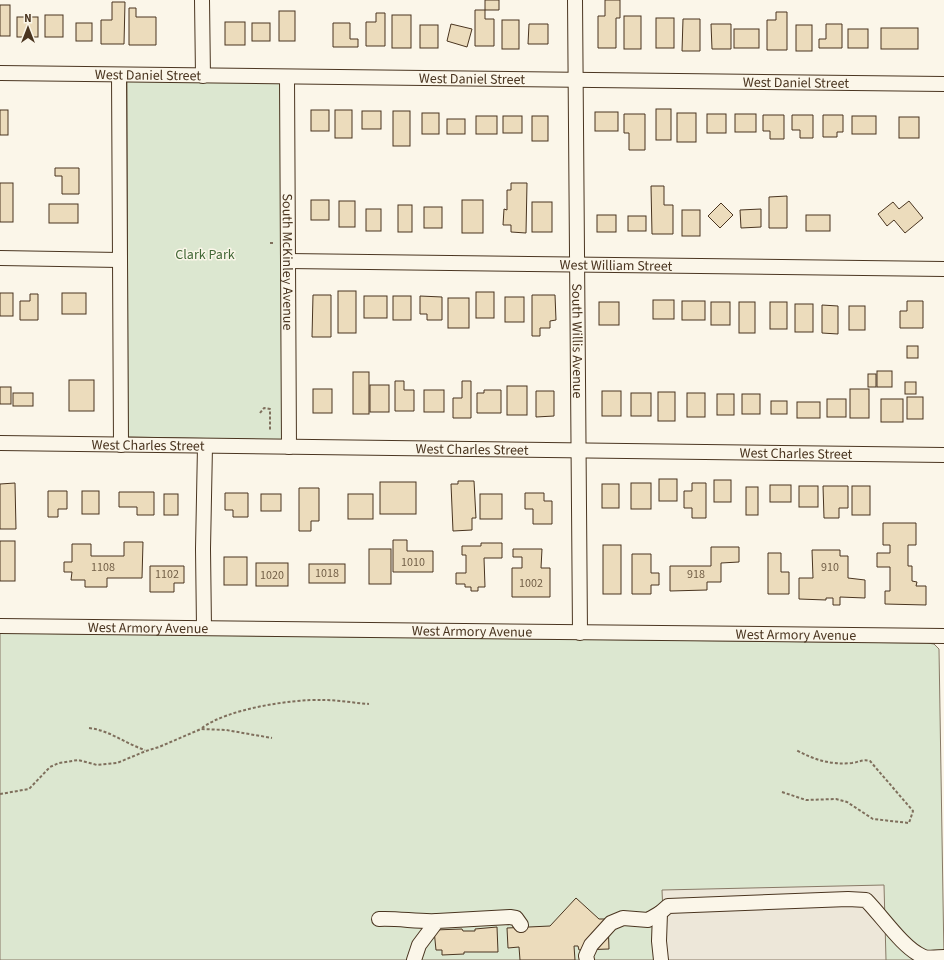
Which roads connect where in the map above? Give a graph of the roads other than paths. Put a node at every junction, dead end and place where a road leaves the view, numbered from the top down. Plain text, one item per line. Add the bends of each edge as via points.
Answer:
1 (202, 0) edge
2 (575, 0) edge
3 (0, 73) edge
4 (119, 75) junction
5 (202, 76) junction
6 (287, 77) junction
7 (576, 80) junction
8 (944, 84) edge
9 (0, 258) edge
10 (119, 260) junction
11 (288, 261) junction
12 (577, 265) junction
13 (944, 269) edge
14 (0, 443) edge
15 (121, 445) junction
16 (205, 446) junction
17 (289, 447) junction
18 (578, 450) junction
19 (944, 455) edge
20 (0, 626) edge
21 (204, 628) junction
22 (580, 633) junction
23 (944, 636) edge
24 (660, 913) junction
25 (379, 919) dead end
26 (436, 921) junction
27 (522, 925) dead end
28 (944, 957) edge
29 (921, 958) edge
30 (414, 960) edge
31 (586, 960) edge
32 (661, 960) edge

1 - 5 street
2 - 7 street, South Willis Avenue
3 - 4 street, West Daniel Street
4 - 5 street, West Daniel Street
4 - 10 street
5 - 6 street, West Daniel Street
6 - 7 street, West Daniel Street
6 - 11 street, South McKinley Avenue
7 - 8 street, West Daniel Street
7 - 12 street, South Willis Avenue
9 - 10 street
10 - 15 street
11 - 12 street, West William Street
11 - 17 street, South McKinley Avenue
12 - 13 street, West William Street
12 - 18 street, South Willis Avenue
14 - 15 street, West Charles Street
15 - 16 street, West Charles Street
16 - 17 street, West Charles Street
16 - 21 street
17 - 18 street, West Charles Street
18 - 19 street, West Charles Street
18 - 22 street, South Willis Avenue
20 - 21 street, West Armory Avenue
21 - 22 street, West Armory Avenue
22 - 23 street, West Armory Avenue
24 - 29 street via 668,906 866,900 898,937
24 - 31 street via 648,920 623,918 611,923 591,945
24 - 32 street
25 - 26 street
26 - 27 street via 510,917 516,918
26 - 30 street via 419,945
28 - 29 street

